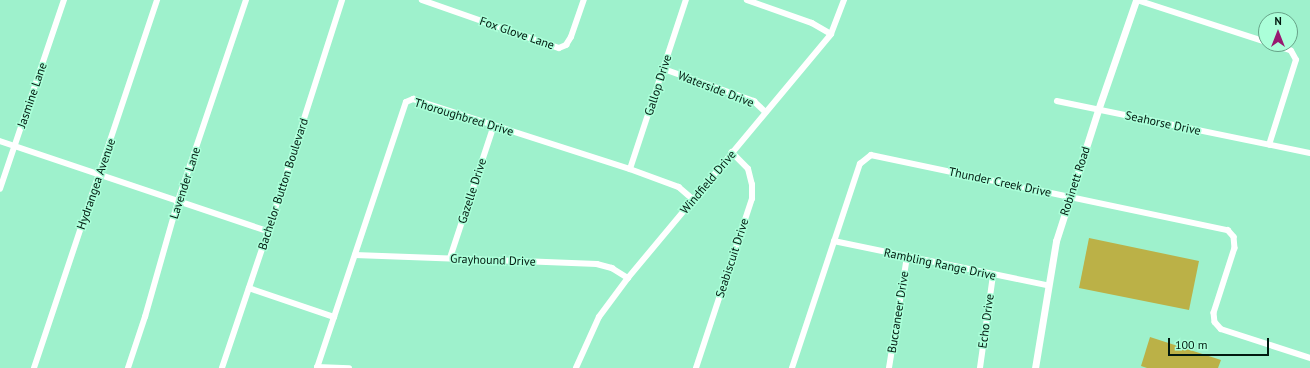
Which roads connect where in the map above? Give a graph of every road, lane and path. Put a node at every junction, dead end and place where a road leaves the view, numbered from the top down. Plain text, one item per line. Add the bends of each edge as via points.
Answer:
1 (64, 0) edge
2 (157, 0) edge
3 (246, 0) edge
4 (342, 0) edge
5 (422, 0) edge
6 (584, 0) edge
7 (686, 0) edge
8 (747, 0) edge
9 (844, 0) edge
10 (1137, 0) edge
11 (831, 34) junction
12 (1258, 39) edge
13 (1292, 52) edge
14 (664, 69) junction
15 (1057, 101) dead end
16 (1098, 110) junction
17 (766, 112) junction
18 (494, 125) junction
19 (0, 141) edge
20 (1269, 145) junction
21 (15, 146) junction
22 (732, 153) junction
23 (1310, 154) edge
24 (630, 169) junction
25 (99, 174) junction
26 (0, 189) edge
27 (1070, 196) junction
28 (694, 200) junction
29 (178, 201) junction
30 (268, 231) junction
31 (834, 242) junction
32 (355, 255) junction
33 (907, 257) junction
34 (450, 258) junction
35 (993, 275) junction
36 (628, 278) junction
37 (1047, 286) junction
38 (248, 288) junction
39 (334, 317) junction
40 (1310, 358) edge
41 (317, 367) edge
42 (34, 368) edge
43 (128, 368) edge
44 (222, 368) edge
45 (349, 368) edge
46 (576, 368) edge
47 (696, 368) edge
48 (792, 368) edge
49 (889, 368) edge
50 (980, 368) edge
51 (1035, 368) edge

1 - 21 street, Jasmine Lane
2 - 25 street, Hydrangea Avenue
3 - 29 street, Lavender Lane
4 - 30 street, Bachelor Button Boulevard
5 - 6 street, Fox Glove Lane via 559,48 566,45 571,37
7 - 14 street, Gallop Drive
8 - 11 street via 812,23
9 - 11 street, Windfield Drive
10 - 12 street
10 - 16 street, Robinett Road
11 - 17 street, Windfield Drive
13 - 20 street via 1296,60
14 - 17 street, Waterside Drive via 754,101
14 - 24 street, Gallop Drive
15 - 16 street, Seahorse Drive
16 - 20 street, Seahorse Drive
16 - 27 street, Robinett Road
17 - 22 street, Windfield Drive
18 - 24 street, Thoroughbred Drive
18 - 32 street, Thoroughbred Drive via 413,99 406,102
18 - 34 street, Gazelle Drive
19 - 21 street
20 - 23 street, Seahorse Drive
21 - 25 street
21 - 26 street, Jasmine Lane
22 - 28 street, Windfield Drive
22 - 47 street, Seabiscuit Drive via 748,169 752,199
24 - 28 street, Thoroughbred Drive via 678,187
25 - 29 street
25 - 42 street, Hydrangea Avenue
27 - 31 street, Thunder Creek Drive via 870,155 860,164
27 - 37 street, Robinett Road via 1056,241
27 - 40 street, Thunder Creek Drive via 1228,230 1234,237 1235,248 1214,313 1215,322 1221,329
28 - 36 street, Windfield Drive
29 - 30 street
29 - 43 street, Lavender Lane
30 - 38 street, Bachelor Button Boulevard
31 - 33 street, Rambling Range Drive
31 - 48 street, Thunder Creek Drive
32 - 34 street, Grayhound Drive
32 - 39 street, Thoroughbred Drive
33 - 35 street, Rambling Range Drive
33 - 49 street, Buccaneer Drive
34 - 36 street, Grayhound Drive via 597,264 612,268
35 - 37 street, Rambling Range Drive
35 - 50 street, Echo Drive
36 - 46 street, Windfield Drive via 599,317
37 - 51 street, Robinett Road
38 - 39 street
38 - 44 street, Bachelor Button Boulevard
39 - 41 street, Thoroughbred Drive
41 - 45 street

